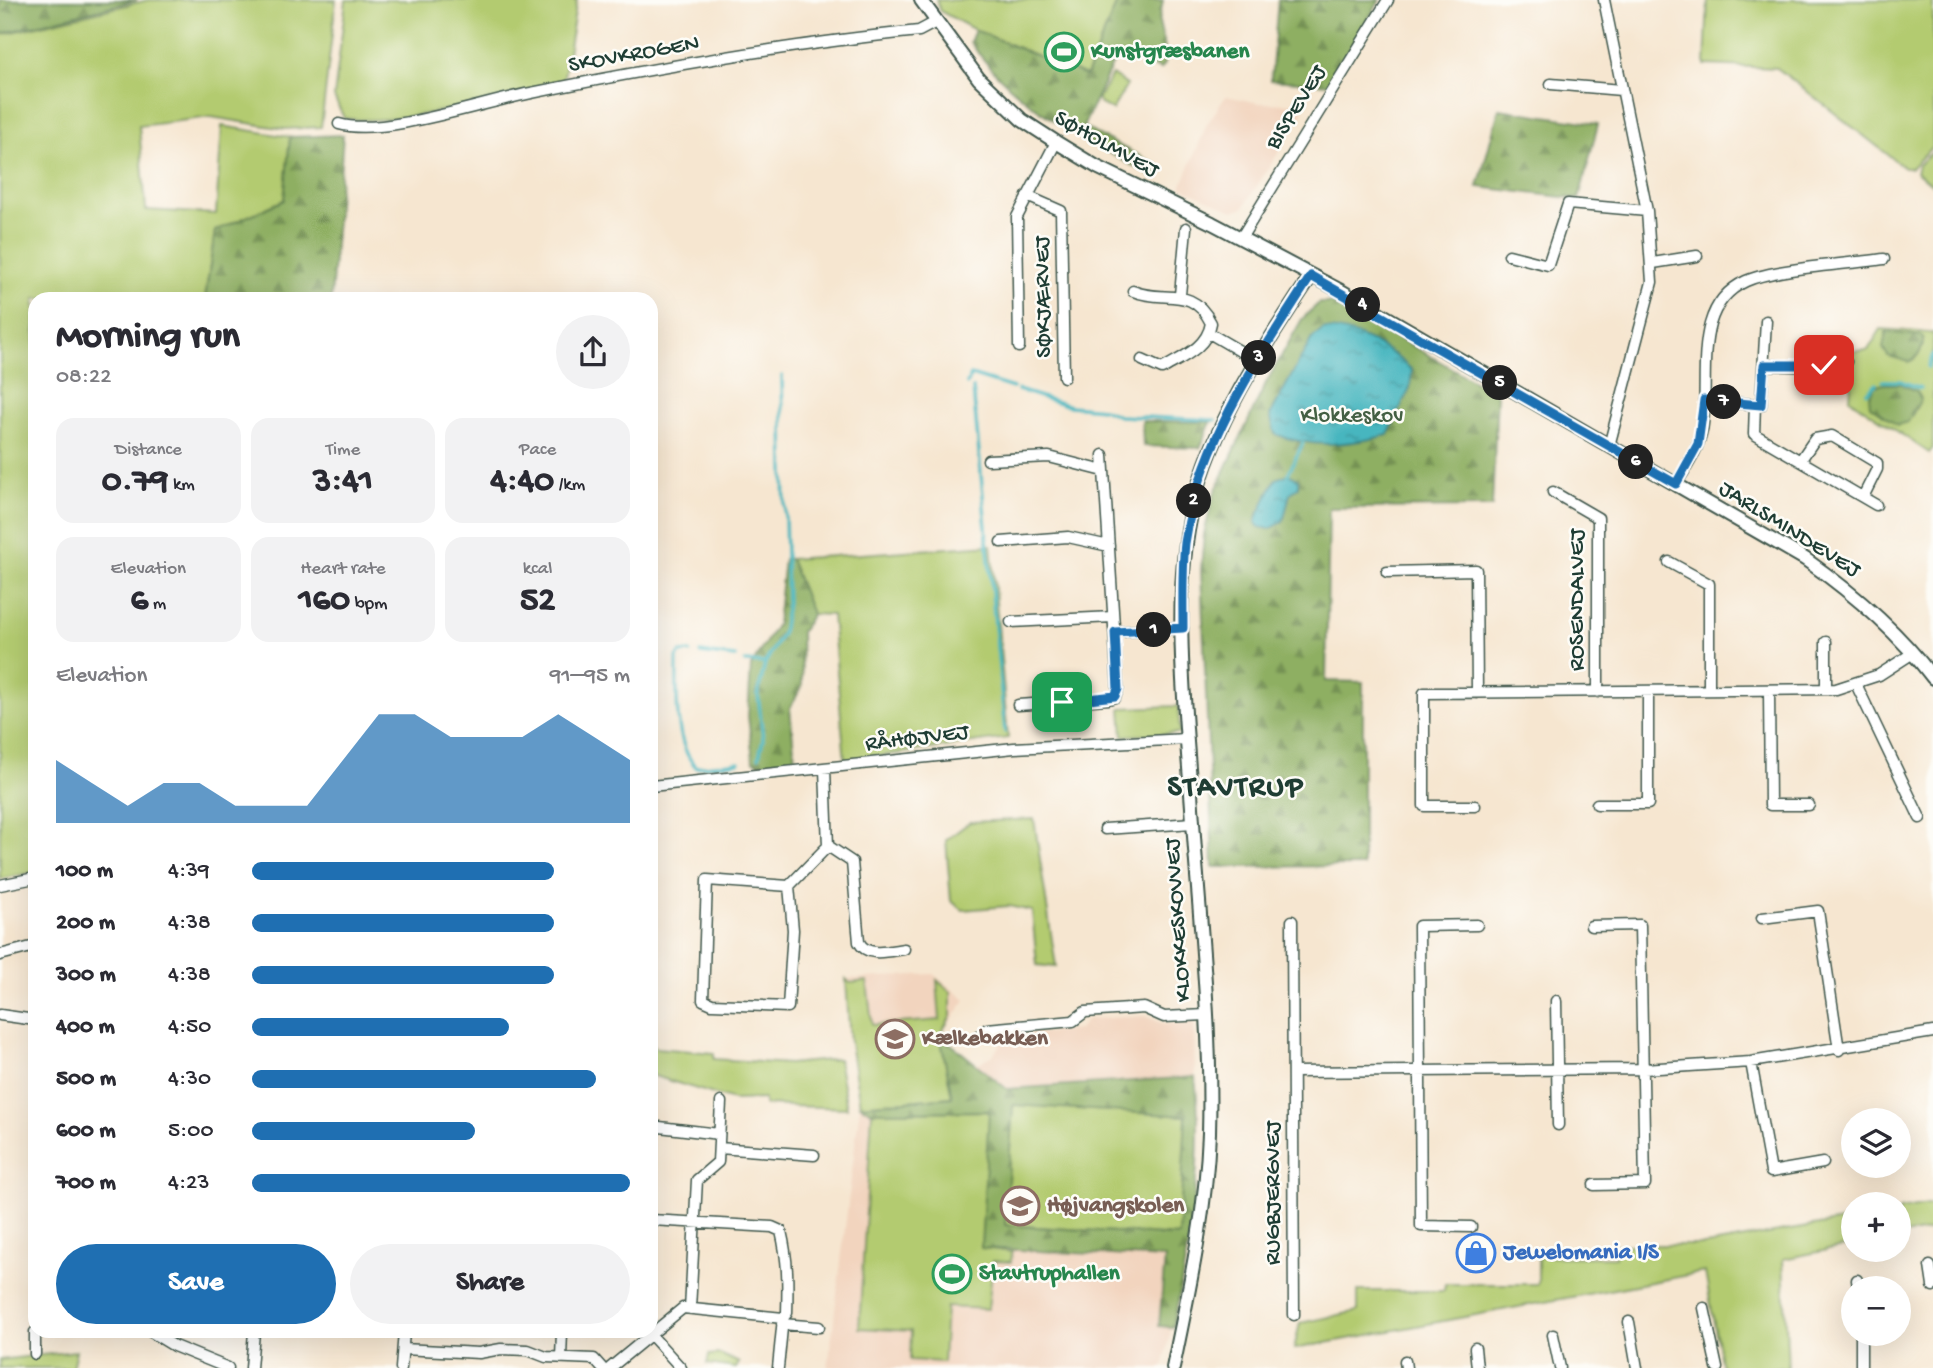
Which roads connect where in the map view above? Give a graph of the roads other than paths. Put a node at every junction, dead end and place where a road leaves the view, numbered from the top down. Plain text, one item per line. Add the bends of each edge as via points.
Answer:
1 (921, 0) edge
2 (1388, 0) edge
3 (1604, 0) edge
4 (936, 22) junction
5 (1551, 84) dead end
6 (1621, 90) junction
7 (339, 124) dead end
8 (1056, 142) junction
9 (1027, 196) junction
10 (1647, 211) junction
11 (1186, 228) dead end
12 (1241, 238) junction
13 (1509, 255) dead end
14 (1697, 256) dead end
15 (1884, 260) dead end
16 (1653, 263) junction
17 (1311, 276) junction
18 (1133, 291) dead end
19 (1180, 295) junction
20 (1766, 321) dead end
21 (1209, 333) junction
22 (1019, 347) dead end
23 (1142, 360) dead end
24 (1257, 361) junction
25 (1846, 362) dead end
26 (1764, 365) junction
27 (1064, 376) dead end
28 (1704, 400) junction
29 (1755, 404) junction
30 (1609, 446) junction
31 (1103, 455) dead end
32 (988, 460) dead end
33 (1800, 461) junction
34 (1104, 471) junction
35 (1676, 484) junction
36 (1553, 492) dead end
37 (1863, 497) junction
38 (1876, 505) dead end
39 (1001, 541) dead end
40 (1109, 546) junction
41 (1669, 562) dead end
42 (1387, 572) dead end
43 (1113, 617) junction
44 (1011, 622) dead end
45 (1183, 628) junction
46 (1115, 632) junction
47 (1826, 642) dead end
48 (1913, 653) junction
49 (1933, 678) edge
50 (1856, 684) junction
51 (1826, 689) junction
52 (1709, 690) junction
53 (1769, 690) junction
54 (1648, 691) junction
55 (1598, 692) junction
56 (1477, 693) junction
57 (1018, 705) dead end
58 (1187, 739) junction
59 (825, 769) junction
60 (658, 785) edge
61 (1597, 804) dead end
62 (1809, 805) dead end
63 (1475, 806) dead end
64 (1920, 818) dead end
65 (1193, 823) junction
66 (1105, 829) dead end
67 (828, 846) junction
68 (28, 879) edge
69 (0, 885) edge
70 (789, 886) junction
71 (1762, 918) dead end
72 (1292, 921) dead end
73 (1477, 925) dead end
74 (1591, 926) dead end
75 (28, 948) edge
76 (904, 949) dead end
77 (0, 954) edge
78 (1556, 1001) dead end
79 (0, 1015) edge
80 (1206, 1015) junction
81 (28, 1019) edge
82 (1933, 1032) edge
83 (977, 1038) dead end
84 (1839, 1050) junction
85 (1751, 1062) junction
86 (1644, 1069) junction
87 (1557, 1071) junction
88 (1293, 1072) junction
89 (1419, 1072) junction
90 (721, 1102) dead end
91 (1558, 1125) dead end
92 (658, 1127) edge
93 (719, 1134) junction
94 (719, 1148) junction
95 (814, 1155) dead end
96 (1823, 1163) dead end
97 (1594, 1185) dead end
98 (658, 1220) edge
99 (695, 1222) junction
100 (1471, 1227) dead end
101 (1930, 1266) dead end
102 (1933, 1286) edge
103 (1704, 1308) dead end
104 (690, 1309) junction
105 (1294, 1315) dead end
106 (782, 1321) junction
107 (1629, 1322) dead end
108 (658, 1327) edge
109 (819, 1327) dead end
110 (1553, 1335) dead end
111 (35, 1338) edge
112 (161, 1338) edge
113 (254, 1338) edge
114 (404, 1338) edge
115 (562, 1338) edge
116 (645, 1338) edge
117 (657, 1338) edge
118 (1861, 1346) edge
119 (1475, 1348) dead end
120 (403, 1349) junction
121 (35, 1354) dead end
122 (561, 1358) junction
123 (228, 1368) edge
124 (251, 1368) edge
125 (401, 1368) edge
126 (602, 1368) edge
127 (610, 1368) edge
128 (681, 1368) edge
129 (778, 1368) edge
130 (1173, 1368) edge
131 (1477, 1368) edge
132 (1560, 1368) edge
133 (1637, 1368) edge
134 (1717, 1368) edge
135 (1861, 1368) edge

1 - 4 street, SØHOLMVEJ
2 - 12 street, BISPEVEJ
3 - 6 street
4 - 7 street, SKOVKROGEN via 919,32 769,50 529,93 439,116 356,128
4 - 8 street, SØHOLMVEJ via 1002,103
5 - 6 street
6 - 10 street
8 - 9 street, SØKJÆRVEJ
8 - 12 street, SØHOLMVEJ
9 - 22 street, SØKJÆRVEJ via 1016,227
9 - 27 street, SØKJÆRVEJ via 1061,211
10 - 13 street via 1568,204 1548,265
10 - 16 street
11 - 19 street
12 - 17 street, SØHOLMVEJ
14 - 16 street
15 - 28 street via 1770,275 1723,295 1708,330
16 - 30 street
17 - 24 street, KLOKKESKOVVEJ
17 - 30 street, JARLSMINDEVEJ
18 - 19 street via 1157,297
19 - 21 street via 1207,315
20 - 26 street
21 - 23 street via 1191,353 1162,369
21 - 24 street
24 - 45 street, KLOKKESKOVVEJ via 1213,444 1198,488 1185,544
25 - 26 street via 1820,367
26 - 29 street via 1761,405
28 - 29 street
28 - 35 street via 1698,444
29 - 33 street via 1754,435
30 - 35 street, JARLSMINDEVEJ
31 - 34 street
32 - 34 street via 1049,457
33 - 37 street
33 - 37 street via 1815,439 1832,436 1877,463
34 - 40 street
35 - 48 street, JARLSMINDEVEJ via 1840,583
36 - 55 street, ROSENDALVEJ via 1598,518
37 - 38 street
39 - 40 street via 1068,537
40 - 43 street
41 - 52 street via 1709,584
42 - 56 street via 1476,570
43 - 44 street
43 - 46 street
45 - 46 street
45 - 58 street, KLOKKESKOVVEJ
46 - 57 street via 1115,696
47 - 51 street
48 - 49 street, JARLSMINDEVEJ
48 - 50 street, ROSENDALVEJ via 1890,670
50 - 51 street, ROSENDALVEJ
50 - 64 street
51 - 53 street, ROSENDALVEJ
52 - 53 street, ROSENDALVEJ
52 - 54 street, ROSENDALVEJ
53 - 62 street via 1770,806
54 - 55 street, ROSENDALVEJ
54 - 61 street via 1648,804
55 - 56 street, ROSENDALVEJ
56 - 63 street, ROSENDALVEJ via 1424,693 1424,806
58 - 59 street, RÅHØJVEJ via 1014,748
58 - 65 street, KLOKKESKOVVEJ
59 - 60 street, RÅHØJVEJ
59 - 67 street
65 - 66 street, KLOKKESKOVVEJ
65 - 80 street, KLOKKESKOVVEJ
67 - 70 street
67 - 76 street via 852,862 862,948 870,953
68 - 69 street
70 - 70 street via 707,880 704,1000 788,1007 793,930
71 - 84 street via 1818,911
72 - 88 street, RUGBJERGVEJ
73 - 89 street via 1419,926
74 - 86 street via 1640,925
75 - 77 street
78 - 87 street
79 - 81 street
80 - 83 street, KLOKKESKOVVEJ via 1164,1017 1144,1008 1085,1012 1073,1021 987,1029
80 - 130 street, KLOKKESKOVVEJ via 1206,1181
82 - 84 street
84 - 85 street
85 - 86 street
85 - 96 street via 1771,1172
86 - 87 street
86 - 97 street via 1645,1184
87 - 89 street
87 - 91 street
88 - 89 street
88 - 105 street, RUGBJERGVEJ
89 - 100 street via 1421,1226
90 - 93 street
92 - 93 street
93 - 94 street
94 - 95 street
94 - 99 street via 718,1162 697,1180
98 - 99 street
99 - 104 street
99 - 106 street via 781,1231 789,1265 787,1313
101 - 102 street
103 - 134 street
104 - 106 street via 735,1311 741,1316
104 - 108 street via 683,1308
106 - 109 street
106 - 129 street
107 - 133 street
110 - 132 street
111 - 121 street
112 - 123 street
113 - 124 street
114 - 120 street
115 - 122 street
116 - 127 street
117 - 128 street
118 - 135 street
119 - 131 street
120 - 122 street via 528,1350
120 - 125 street
122 - 126 street via 594,1359

